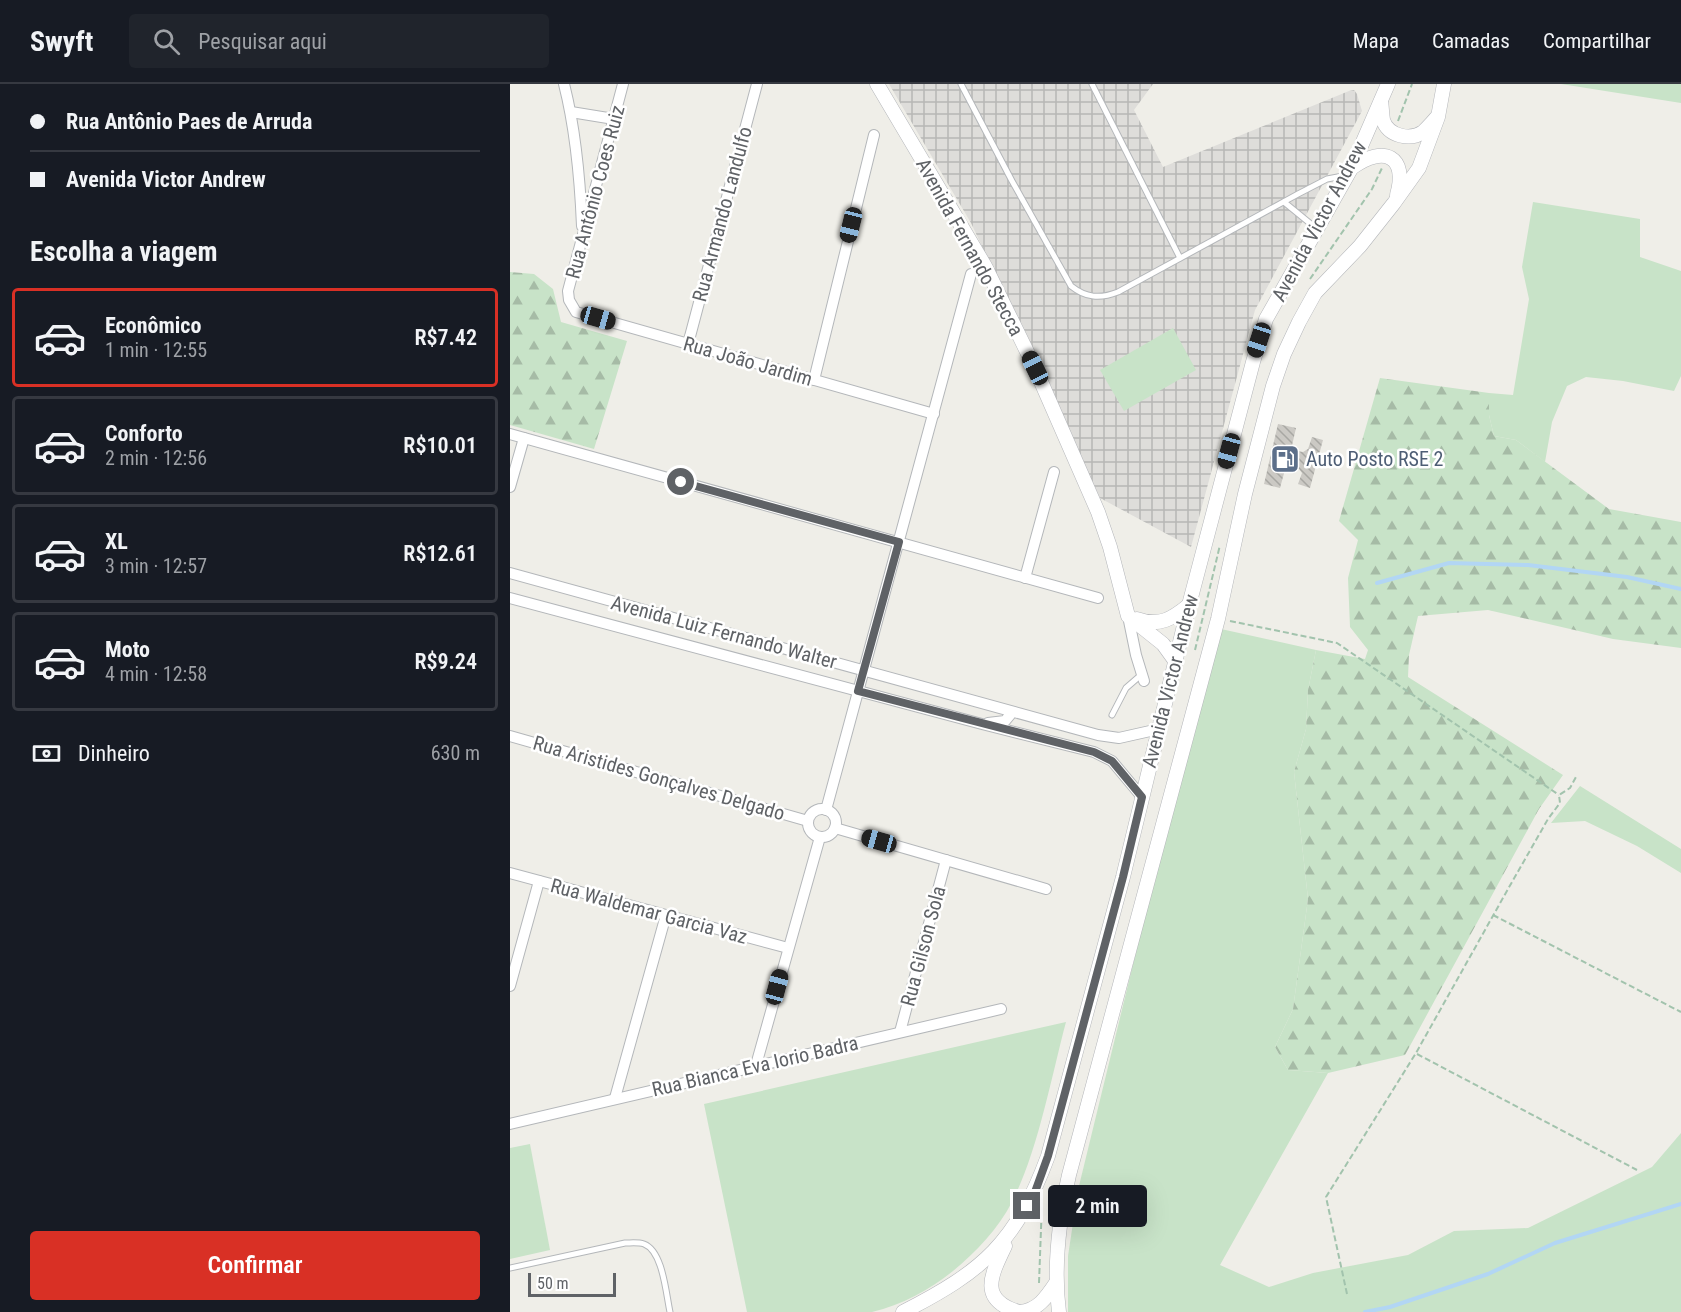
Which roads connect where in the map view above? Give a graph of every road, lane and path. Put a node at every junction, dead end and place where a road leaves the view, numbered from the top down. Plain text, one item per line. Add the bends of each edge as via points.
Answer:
1 (564, 84) edge
2 (623, 84) edge
3 (757, 84) edge
4 (877, 84) edge
5 (961, 84) edge
6 (1092, 84) edge
7 (1388, 84) edge
8 (1444, 84) edge
9 (1381, 99) junction
10 (571, 112) junction
11 (1438, 117) junction
12 (614, 119) junction
13 (874, 135) dead end
14 (1350, 171) junction
15 (1284, 202) junction
16 (1394, 203) junction
17 (1317, 229) junction
18 (582, 237) junction
19 (1180, 258) junction
20 (971, 274) dead end
21 (569, 300) joint
22 (688, 344) junction
23 (814, 380) junction
24 (934, 414) junction
25 (510, 434) edge
26 (524, 438) junction
27 (1054, 472) dead end
28 (510, 487) edge
29 (899, 542) junction
30 (510, 573) edge
31 (1025, 578) junction
32 (510, 598) edge
33 (1098, 598) dead end
34 (1189, 605) junction
35 (1128, 616) junction
36 (1218, 619) junction
37 (1176, 662) junction
38 (864, 671) junction
39 (1143, 678) joint
40 (858, 691) junction
41 (1008, 711) junction
42 (1112, 715) dead end
43 (982, 724) junction
44 (1159, 729) junction
45 (510, 736) edge
46 (1576, 777) dead end
47 (1559, 795) junction
48 (1142, 797) junction
49 (826, 810) junction
50 (808, 821) junction
51 (835, 828) junction
52 (820, 837) junction
53 (946, 860) junction
54 (510, 873) edge
55 (539, 881) junction
56 (1046, 889) dead end
57 (666, 915) junction
58 (1493, 915) junction
59 (788, 948) junction
60 (510, 986) edge
61 (1001, 1009) dead end
62 (1681, 1012) edge
63 (900, 1032) junction
64 (1416, 1053) junction
65 (756, 1065) junction
66 (615, 1098) junction
67 (510, 1124) edge
68 (1637, 1170) dead end
69 (1011, 1233) junction
70 (510, 1268) edge
71 (1056, 1283) junction
72 (1347, 1294) dead end
73 (670, 1312) edge
74 (903, 1312) edge
75 (1019, 1312) edge
76 (1059, 1312) edge

1 - 10 street
2 - 12 street, Rua Antônio Coes Ruiz
3 - 22 street, Rua Armando Landulfo
4 - 35 main road, Avenida Fernando Stecca via 986,267 1035,368 1098,512
5 - 19 lane via 1071,286 1081,294 1107,296
6 - 19 lane
7 - 9 main road, Avenida Victor Andrew
8 - 11 main road, Avenida Victor Andrew
9 - 11 main road via 1383,121 1394,134 1422,133
9 - 14 main road, Avenida Victor Andrew
10 - 12 street
10 - 18 street via 580,177
11 - 16 main road, Avenida Victor Andrew via 1419,168
12 - 18 street, Rua Antônio Coes Ruiz
13 - 23 street
14 - 15 lane
14 - 16 main road via 1373,156 1388,156 1396,163 1401,180
14 - 17 main road, Avenida Victor Andrew
15 - 17 lane
15 - 19 lane
16 - 36 main road, Avenida Victor Andrew via 1315,293 1284,354 1245,494
17 - 34 main road, Avenida Victor Andrew via 1266,319
18 - 21 street, Rua Antônio Coes Ruiz
20 - 24 street
21 - 22 street, Rua João Jardim via 576,312
22 - 23 street, Rua João Jardim
23 - 24 street, Rua João Jardim
24 - 29 street
25 - 26 street
26 - 28 street
26 - 29 street
27 - 31 street
29 - 31 street
29 - 38 street
30 - 38 street, Avenida Luiz Fernando Walter
31 - 33 street
32 - 40 street, Avenida Luiz Fernando Walter
34 - 35 main road via 1166,621 1155,623
34 - 37 main road, Avenida Victor Andrew
35 - 37 main road via 1163,644
35 - 39 street, Avenida Fernando Stecca
36 - 47 path via 1337,644
36 - 71 main road, Avenida Victor Andrew via 1069,1175 1061,1210
37 - 44 main road, Avenida Victor Andrew
38 - 40 street
38 - 41 street, Avenida Luiz Fernando Walter
39 - 42 lane via 1126,688
40 - 43 street, Avenida Luiz Fernando Walter
40 - 49 street
41 - 43 street via 1010,715 1005,721
41 - 44 street, Avenida Luiz Fernando Walter via 1119,738
43 - 48 street, Avenida Luiz Fernando Walter via 1094,752 1112,761
44 - 48 main road, Avenida Victor Andrew
45 - 50 street, Rua Aristides Gonçalves Delgado
46 - 47 path via 1570,788
47 - 58 path via 1560,803
48 - 69 main road, Avenida Victor Andrew via 1048,1156 1035,1192
49 - 50 street via 816,810
49 - 51 street via 833,815
50 - 52 street via 809,830
51 - 52 street
51 - 53 street
52 - 59 street
53 - 56 street
53 - 63 street, Rua Gilson Sola
54 - 55 street, Rua Waldemar Garcia Vaz
55 - 57 street, Rua Waldemar Garcia Vaz
55 - 60 street
57 - 59 street, Rua Waldemar Garcia Vaz
57 - 66 street
58 - 62 path
58 - 64 path
59 - 65 street
61 - 63 street, Rua Bianca Eva Iorio Badra
63 - 65 street, Rua Bianca Eva Iorio Badra
64 - 68 path
64 - 72 path via 1326,1197
65 - 66 street, Rua Bianca Eva Iorio Badra
66 - 67 street, Rua Bianca Eva Iorio Badra
69 - 74 main road, Avenida Victor Andrew via 975,1269
69 - 75 main road via 992,1271 991,1287 1001,1304
70 - 73 lane via 625,1243 642,1243 653,1249 660,1264
71 - 75 main road via 1044,1301
71 - 76 main road, Avenida Victor Andrew

